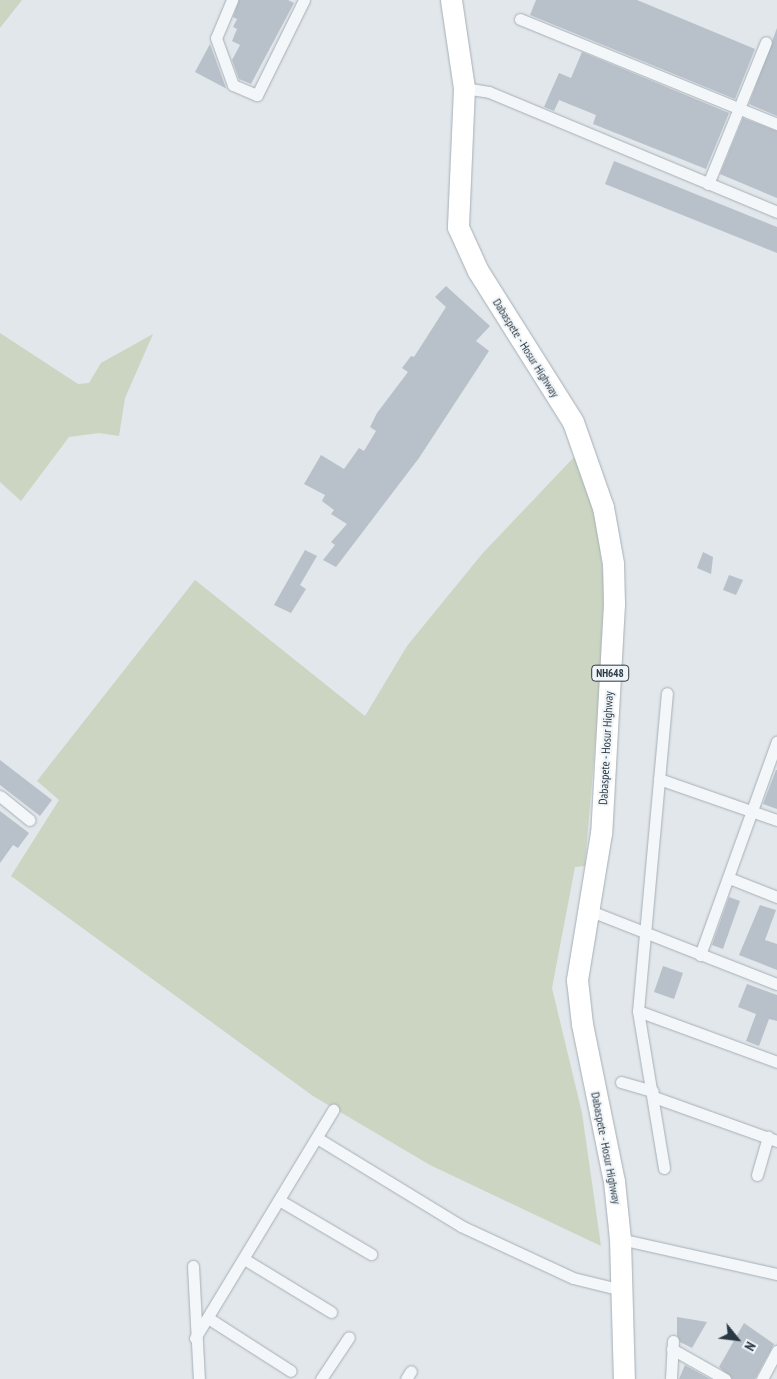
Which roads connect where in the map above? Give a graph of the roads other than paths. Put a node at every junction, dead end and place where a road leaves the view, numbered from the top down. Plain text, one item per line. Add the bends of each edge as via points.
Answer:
1 (232, 0) edge
2 (304, 0) edge
3 (451, 0) edge
4 (520, 19) dead end
5 (766, 42) dead end
6 (464, 88) junction
7 (739, 108) junction
8 (777, 124) edge
9 (708, 184) junction
10 (777, 212) edge
11 (666, 693) dead end
12 (777, 741) edge
13 (659, 779) junction
14 (0, 796) edge
15 (754, 812) junction
16 (30, 820) dead end
17 (777, 820) edge
18 (729, 878) junction
19 (777, 897) edge
20 (588, 910) junction
21 (644, 931) junction
22 (700, 955) junction
23 (777, 984) edge
24 (638, 1011) junction
25 (777, 1062) edge
26 (621, 1082) dead end
27 (653, 1094) junction
28 (333, 1110) dead end
29 (317, 1138) junction
30 (772, 1139) edge
31 (664, 1168) dead end
32 (757, 1175) dead end
33 (279, 1200) junction
34 (620, 1239) junction
35 (371, 1254) dead end
36 (244, 1259) junction
37 (193, 1266) dead end
38 (777, 1274) edge
39 (622, 1290) junction
40 (331, 1312) dead end
41 (208, 1318) junction
42 (349, 1337) dead end
43 (196, 1338) junction
44 (777, 1351) edge
45 (291, 1371) dead end
46 (199, 1379) edge
47 (322, 1379) edge
48 (624, 1379) edge
49 (671, 1379) edge
50 (725, 1379) edge
51 (762, 1379) edge

1 - 2 street via 216,38 232,85 256,95
3 - 6 highway, Dabaspete - Hosur Highway / NH648
4 - 7 street
5 - 7 street
6 - 9 street via 489,92
6 - 20 highway, Dabaspete - Hosur Highway / NH648 via 458,227 478,271 573,422 603,507 614,563 601,833
7 - 8 street
7 - 9 street
9 - 10 street
11 - 13 street
12 - 15 street
13 - 15 street
13 - 21 street
14 - 16 street
15 - 17 street
15 - 18 street
18 - 19 street
18 - 22 street
20 - 21 street
20 - 34 highway, Dabaspete - Hosur Highway / NH648 via 578,980 579,998 614,1181
21 - 22 street
21 - 24 street
22 - 23 street
24 - 25 street
24 - 27 street
26 - 27 street
27 - 30 street
27 - 31 street
28 - 29 street
29 - 33 street
29 - 39 street via 461,1226 573,1278
30 - 32 street
33 - 35 street
33 - 36 street
34 - 38 street
34 - 39 highway, Dabaspete - Hosur Highway / NH648
36 - 40 street
36 - 41 street
37 - 43 street
39 - 48 highway, Dabaspete - Hosur Highway / NH648
41 - 43 street
41 - 45 street
42 - 47 street
43 - 46 street
44 - 51 street
49 - 50 street via 672,1345

